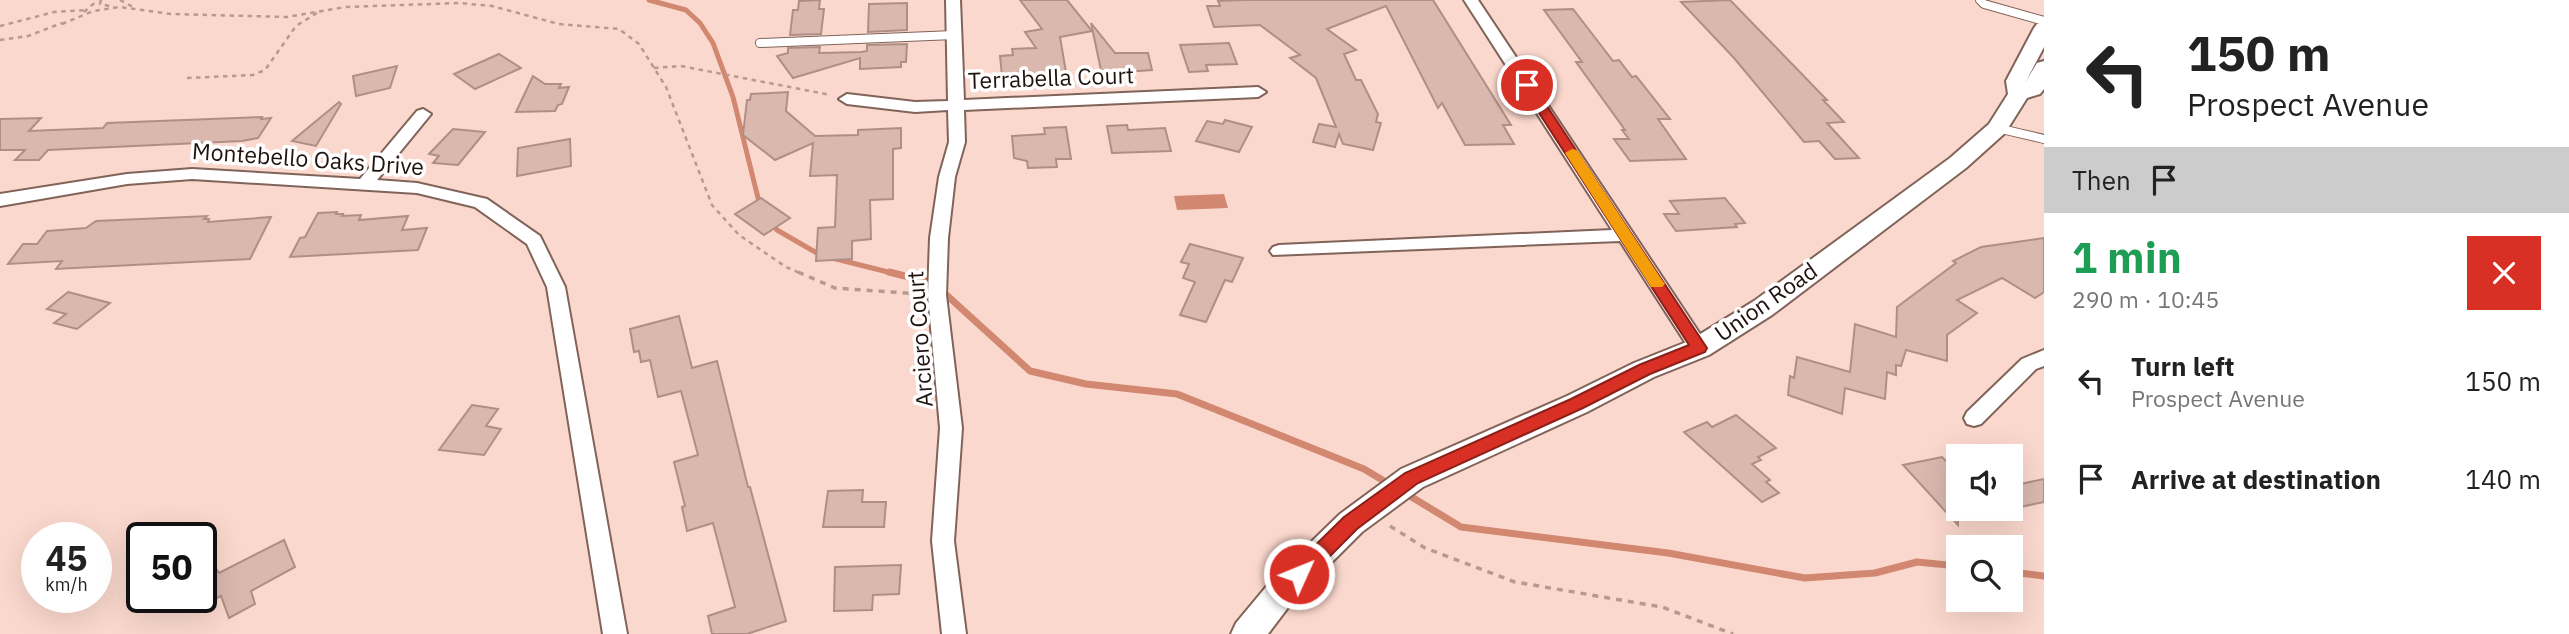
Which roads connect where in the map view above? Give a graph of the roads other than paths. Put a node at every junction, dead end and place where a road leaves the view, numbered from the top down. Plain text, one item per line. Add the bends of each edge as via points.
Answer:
1 (953, 0) edge
2 (1471, 0) edge
3 (1980, 0) edge
4 (2044, 21) edge
5 (2044, 28) edge
6 (954, 35) junction
7 (760, 43) dead end
8 (2044, 67) edge
9 (1258, 93) dead end
10 (2019, 94) junction
11 (847, 99) road end
12 (957, 105) junction
13 (423, 114) dead end
14 (1997, 128) junction
15 (2044, 139) edge
16 (365, 184) junction
17 (0, 200) edge
18 (1625, 235) junction
19 (1279, 251) dead end
20 (1699, 348) junction
21 (2044, 357) edge
22 (1974, 418) dead end
23 (615, 634) edge
24 (954, 634) edge
25 (1248, 634) edge

1 - 6 street, Arciero Court
2 - 18 street
3 - 4 lane
5 - 10 main road, Union Road via 2016,81
6 - 7 lane
6 - 12 street, Arciero Court
8 - 10 main road, Union Road via 2033,90
9 - 12 street, Terrabella Court
10 - 14 main road, Union Road
11 - 12 street, Terrabella Court via 915,107
12 - 24 street, Arciero Court via 957,142 939,239 937,295 951,428 943,541
13 - 16 street
14 - 15 lane
14 - 20 main road, Union Road via 1958,163 1763,308
16 - 17 street, Montebello Oaks Drive via 191,174 127,179
16 - 23 street, Montebello Oaks Drive via 417,188 481,203 534,240 556,287
18 - 19 street
18 - 20 street
20 - 25 main road, Union Road via 1412,478 1351,523 1282,591
21 - 22 street via 2029,365

